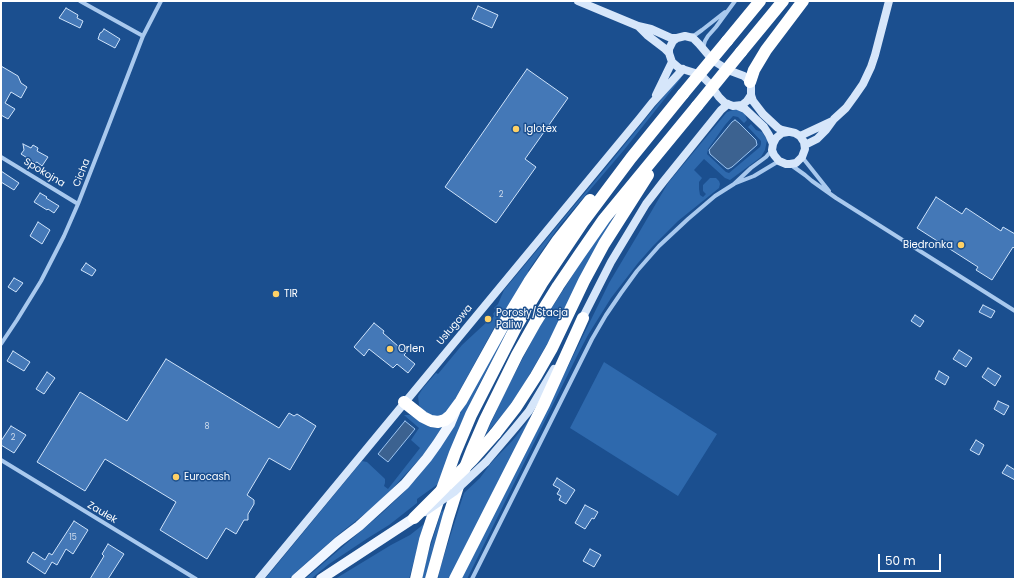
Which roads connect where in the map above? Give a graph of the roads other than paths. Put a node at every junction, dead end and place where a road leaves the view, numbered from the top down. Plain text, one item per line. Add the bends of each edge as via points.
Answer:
1 (80, 1) edge
2 (161, 1) edge
3 (578, 1) edge
4 (735, 1) edge
5 (760, 1) edge
6 (783, 1) edge
7 (803, 1) edge
8 (889, 1) edge
9 (728, 9) junction
10 (638, 26) junction
11 (143, 36) junction
12 (689, 37) junction
13 (677, 38) junction
14 (703, 49) junction
15 (669, 53) junction
16 (672, 62) junction
17 (683, 69) junction
18 (750, 82) junction
19 (751, 95) junction
20 (652, 103) junction
21 (728, 104) junction
22 (738, 106) junction
23 (834, 119) junction
24 (678, 130) junction
25 (788, 132) junction
26 (800, 136) junction
27 (805, 145) junction
28 (772, 147) junction
29 (1, 157) edge
30 (802, 157) junction
31 (631, 158) junction
32 (779, 161) junction
33 (790, 164) junction
34 (734, 184) junction
35 (832, 194) junction
36 (78, 204) junction
37 (1015, 311) edge
38 (583, 318) junction
39 (1, 344) edge
40 (461, 401) junction
41 (404, 402) junction
42 (1, 460) edge
43 (414, 518) junction
44 (196, 579) edge
45 (259, 579) edge
46 (296, 579) edge
47 (322, 579) edge
48 (416, 579) edge
49 (431, 579) edge
50 (455, 579) edge
51 (472, 579) edge

1 - 11 street
2 - 11 street, Cicha
3 - 10 street
4 - 9 street
5 - 31 highway, bridge
6 - 24 highway, bridge
7 - 18 highway via 766,50
8 - 23 street via 871,67 854,97
9 - 12 street
9 - 14 street via 708,36
10 - 13 street
10 - 15 street
11 - 36 street, Cicha
12 - 13 street
12 - 14 street via 696,40
13 - 15 street
14 - 18 street via 717,63 744,76
15 - 16 street
16 - 17 street
16 - 20 street
17 - 20 street
17 - 21 street via 704,78
18 - 19 street
19 - 22 street via 748,101
19 - 25 street via 768,119 778,128
20 - 41 street, Usługowa
21 - 22 street
21 - 38 street via 646,204 611,262
22 - 28 street via 745,109 764,127
23 - 26 street
23 - 27 street via 817,139
24 - 43 highway, bridge via 604,244 552,348 516,407 472,460
24 - 49 highway via 596,231 558,286 517,355 485,420 459,483
25 - 26 street
25 - 28 street via 779,135
26 - 27 street
27 - 30 street
28 - 32 street
28 - 34 street via 766,157
29 - 36 street, Spokojna
30 - 33 street
30 - 35 street
31 - 40 highway via 596,194 558,240 514,306
31 - 48 highway via 542,282 496,366 455,453 425,540
32 - 33 street
32 - 34 street
33 - 35 street
34 - 51 street via 688,219 660,246 637,271 610,309 592,339
35 - 37 street
36 - 39 street, Cicha via 41,281
38 - 43 street, bridge via 529,411 515,428 486,462 454,492
38 - 50 highway via 544,404
40 - 41 highway via 450,416 438,422 423,417
40 - 46 main road via 438,444 405,484
41 - 45 street, Usługowa
42 - 44 street, Zaułek
43 - 47 main road

